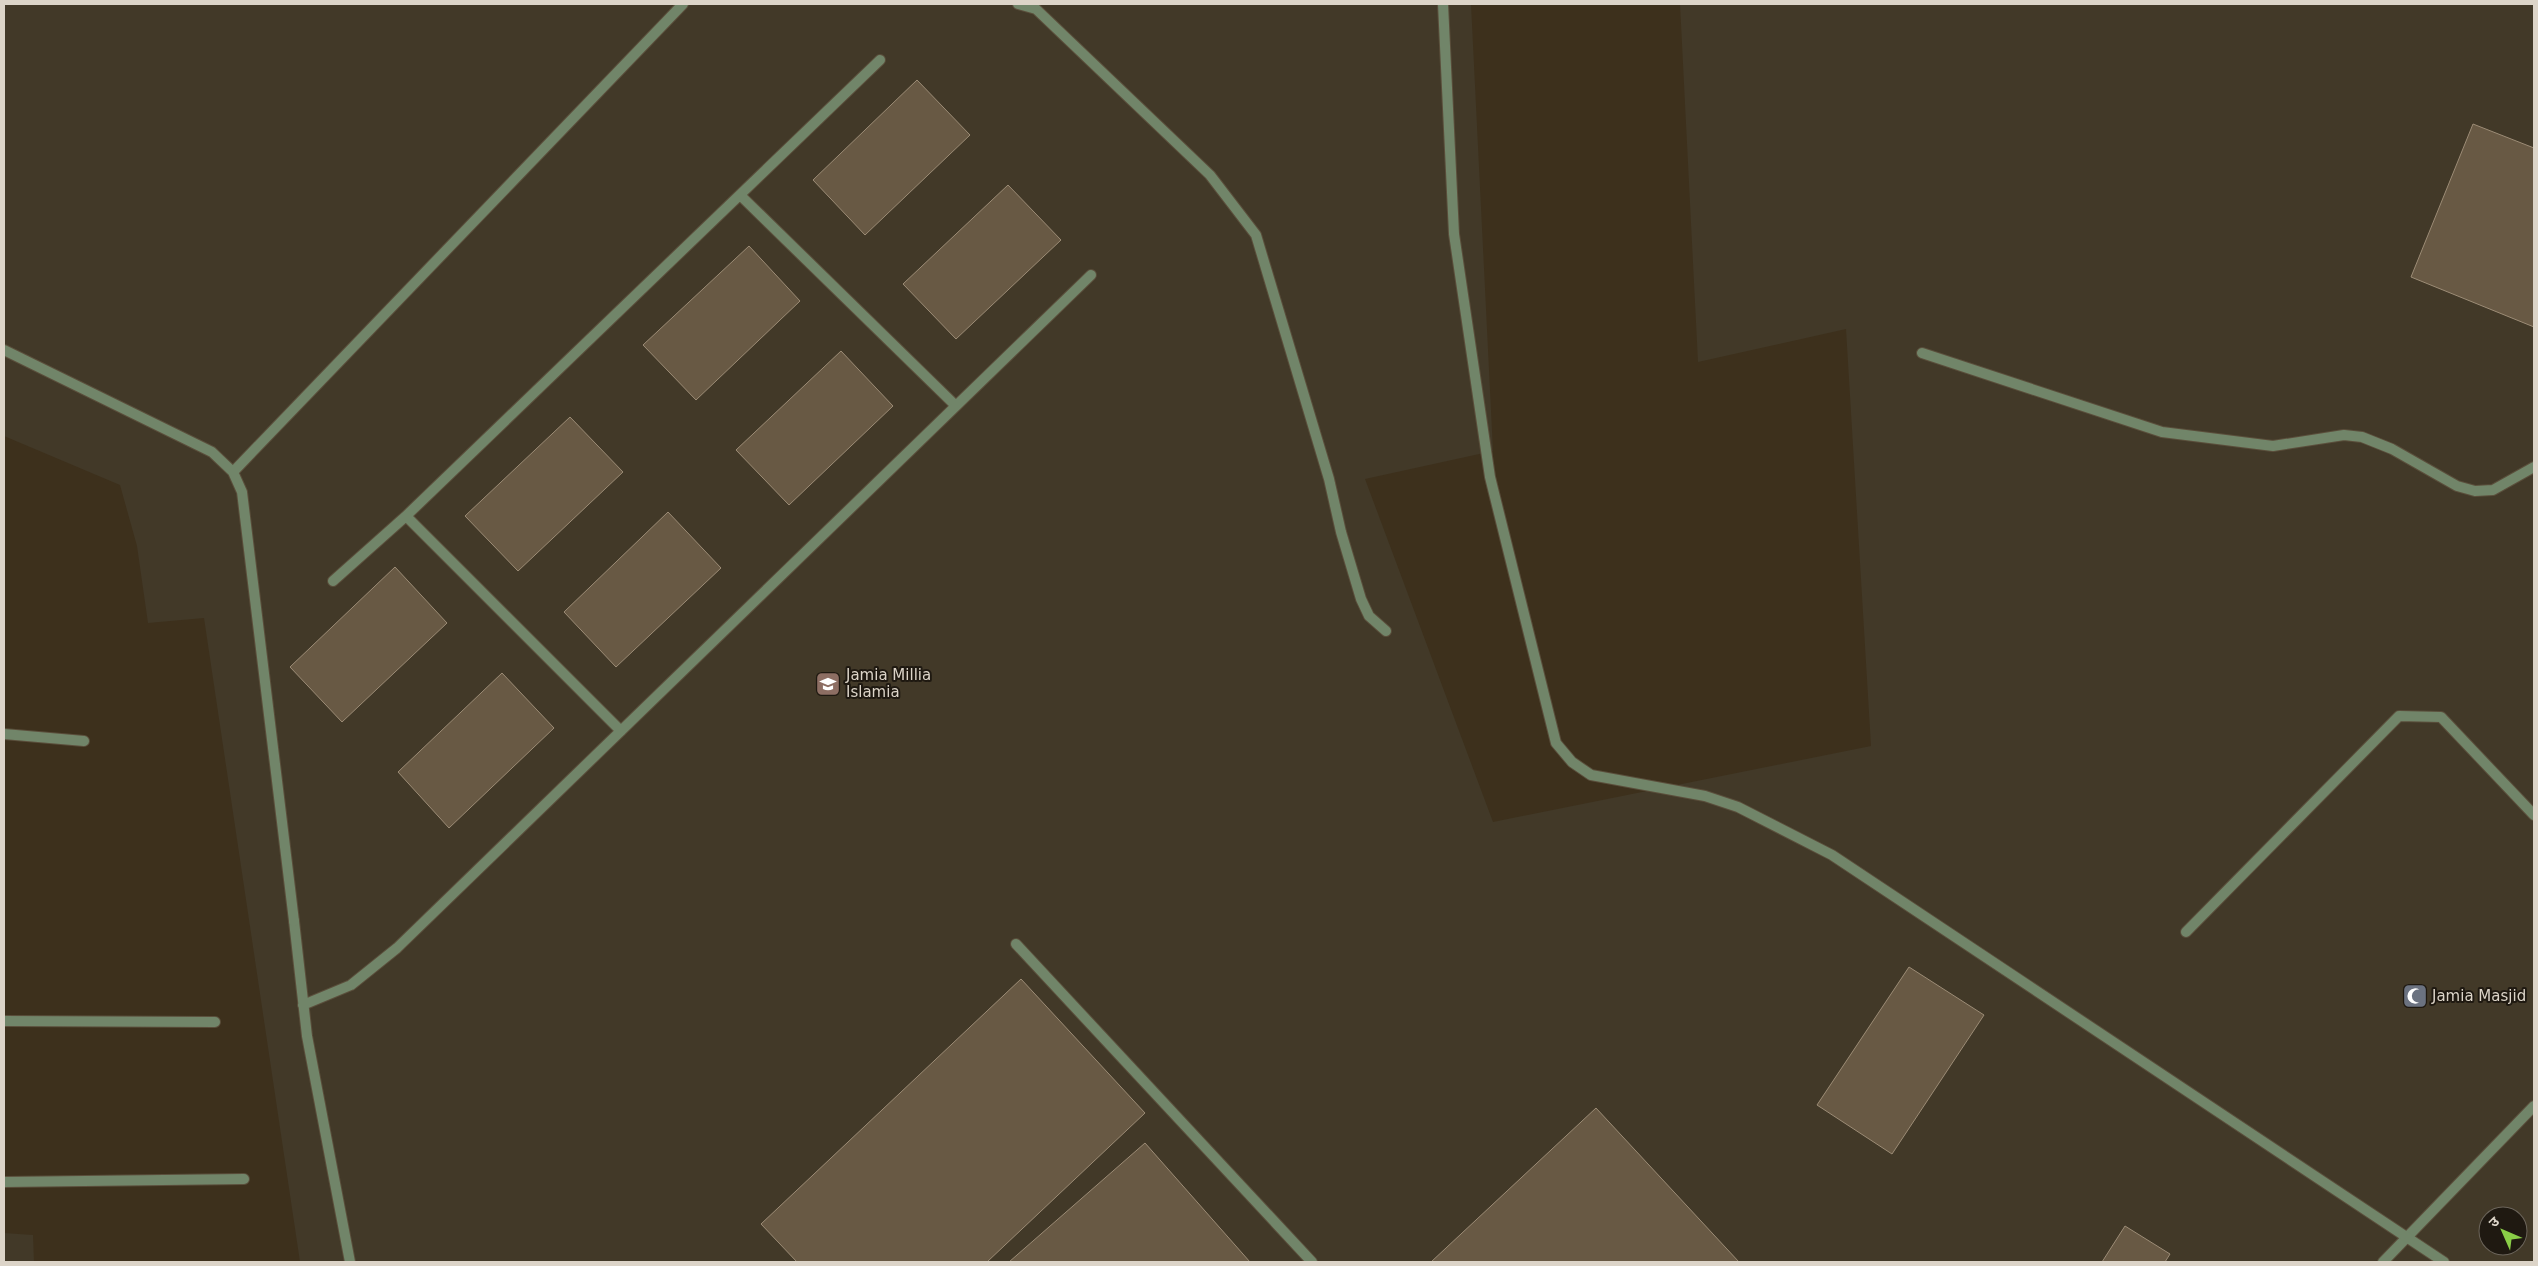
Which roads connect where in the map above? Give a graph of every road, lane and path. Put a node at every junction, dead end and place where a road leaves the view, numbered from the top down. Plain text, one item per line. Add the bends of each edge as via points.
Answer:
1 (683, 4) edge
2 (1018, 4) edge
3 (1443, 4) edge
4 (1036, 7) edge
5 (880, 60) dead end
6 (740, 195) junction
7 (1091, 275) dead end
8 (4, 350) edge
9 (1922, 353) dead end
10 (956, 406) junction
11 (2534, 467) edge
12 (233, 472) junction
13 (406, 516) junction
14 (333, 581) dead end
15 (1386, 631) dead end
16 (621, 731) junction
17 (4, 734) edge
18 (84, 741) dead end
19 (2534, 815) edge
20 (2186, 932) dead end
21 (1016, 944) dead end
22 (303, 1005) junction
23 (4, 1021) edge
24 (215, 1022) dead end
25 (2534, 1106) edge
26 (244, 1179) dead end
27 (4, 1182) edge
28 (2407, 1239) junction
29 (350, 1262) edge
30 (1312, 1262) edge
31 (2383, 1262) edge
32 (2444, 1262) edge

1 - 12 street
2 - 4 street
3 - 28 street via 1454,234 1488,467 1556,743 1572,762 1591,775 1705,796 1738,806 1832,855
4 - 15 street via 1210,175 1256,235 1329,479 1361,599 1369,616
5 - 6 street
6 - 10 street
6 - 13 street
7 - 10 street
8 - 12 street via 212,452
9 - 11 street via 2162,432 2273,446 2344,435 2362,437 2392,449 2457,486 2475,491 2493,490
10 - 16 street
12 - 22 street via 242,492
13 - 14 street
13 - 16 street
16 - 22 street via 372,970 351,985
17 - 18 street
19 - 20 street via 2441,717 2399,716
21 - 30 street
22 - 29 street
23 - 24 street
25 - 28 street
26 - 27 street
28 - 31 street
28 - 32 street

